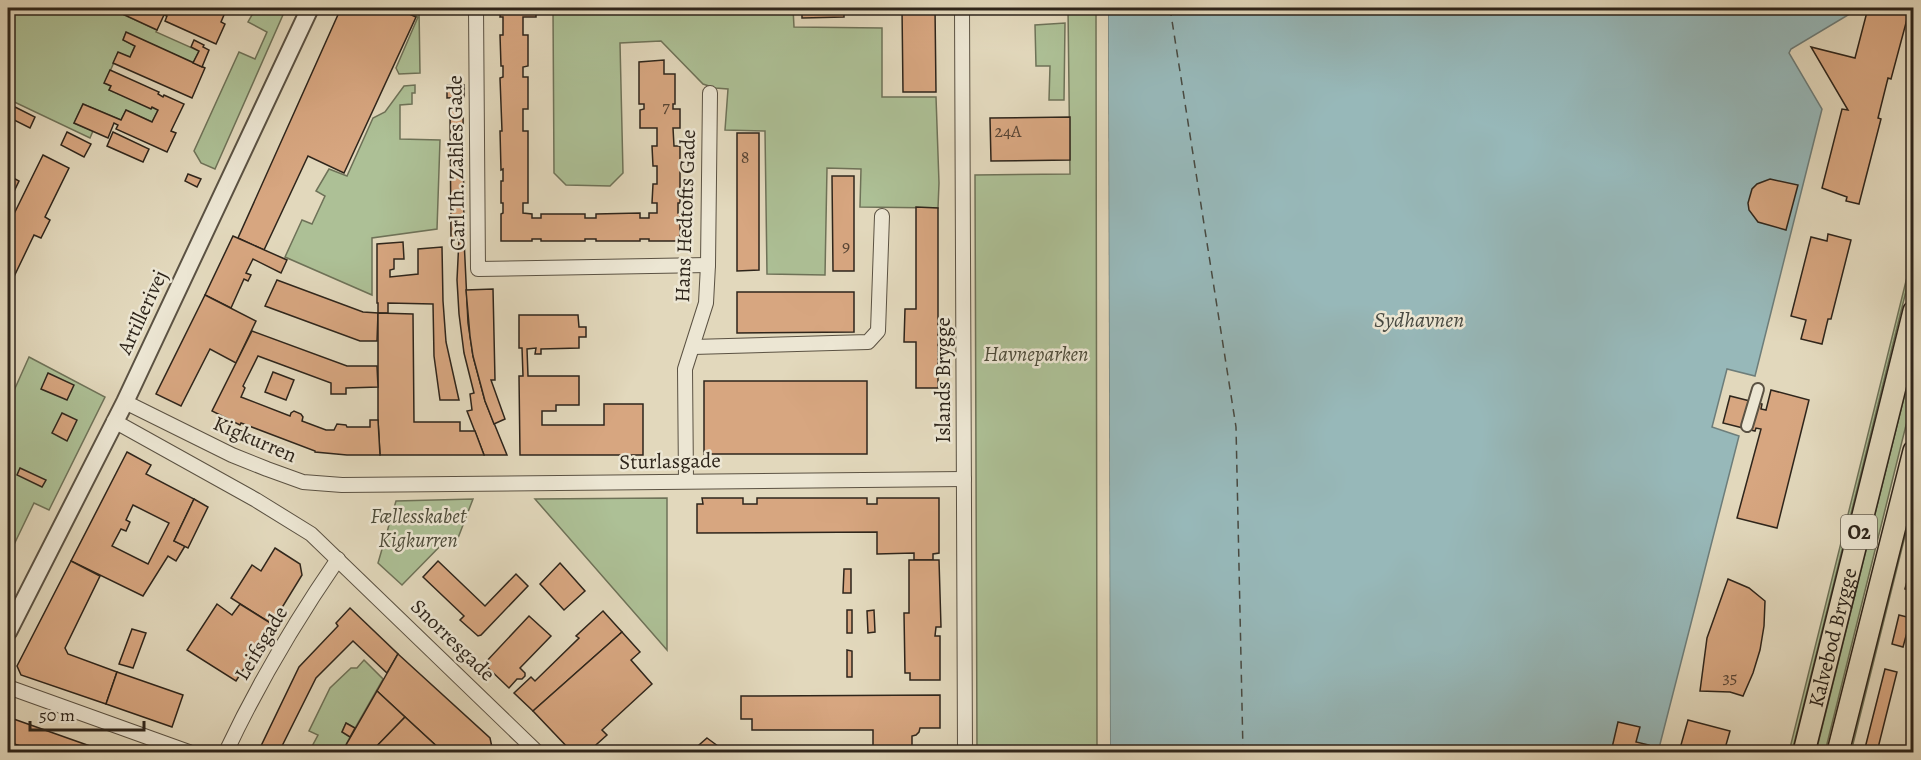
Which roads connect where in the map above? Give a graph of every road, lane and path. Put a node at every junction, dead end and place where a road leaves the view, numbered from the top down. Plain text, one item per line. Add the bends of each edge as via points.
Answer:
1 (310, 8) edge
2 (476, 8) edge
3 (962, 8) edge
4 (710, 93) dead end
5 (882, 216) dead end
6 (708, 265) junction
7 (1914, 311) edge
8 (693, 347) junction
9 (1758, 389) dead end
10 (125, 402) junction
11 (114, 421) junction
12 (1747, 426) dead end
13 (1914, 451) edge
14 (964, 479) junction
15 (686, 481) junction
16 (376, 484) joint
17 (338, 559) junction
18 (8, 632) edge
19 (8, 687) edge
20 (189, 753) edge
21 (226, 753) edge
22 (537, 753) edge
23 (965, 753) edge
24 (1804, 753) edge
25 (1838, 753) edge

1 - 10 street, Artillerivej
2 - 6 street, Carl Th. Zahles Gade via 478,269
3 - 14 street, Islands Brygge
4 - 6 street, Hans Hedtofts Gade
5 - 8 street via 878,331 868,342
6 - 8 street, Hans Hedtofts Gade via 706,303
7 - 24 main road, Kalvebod Brygge / O2
8 - 15 street, Hans Hedtofts Gade via 685,369
9 - 12 street
10 - 11 street, Artillerivej
10 - 16 street, Kigkurren via 232,455 303,482
11 - 17 street via 266,506 311,534
11 - 18 street, Artillerivej
13 - 25 main road, Kalvebod Brygge / O2
14 - 15 street, Sturlasgade
14 - 23 street, Islands Brygge
15 - 16 street, Sturlasgade
17 - 21 street, Leifsgade via 273,661
17 - 22 street, Snorresgade
19 - 20 street

